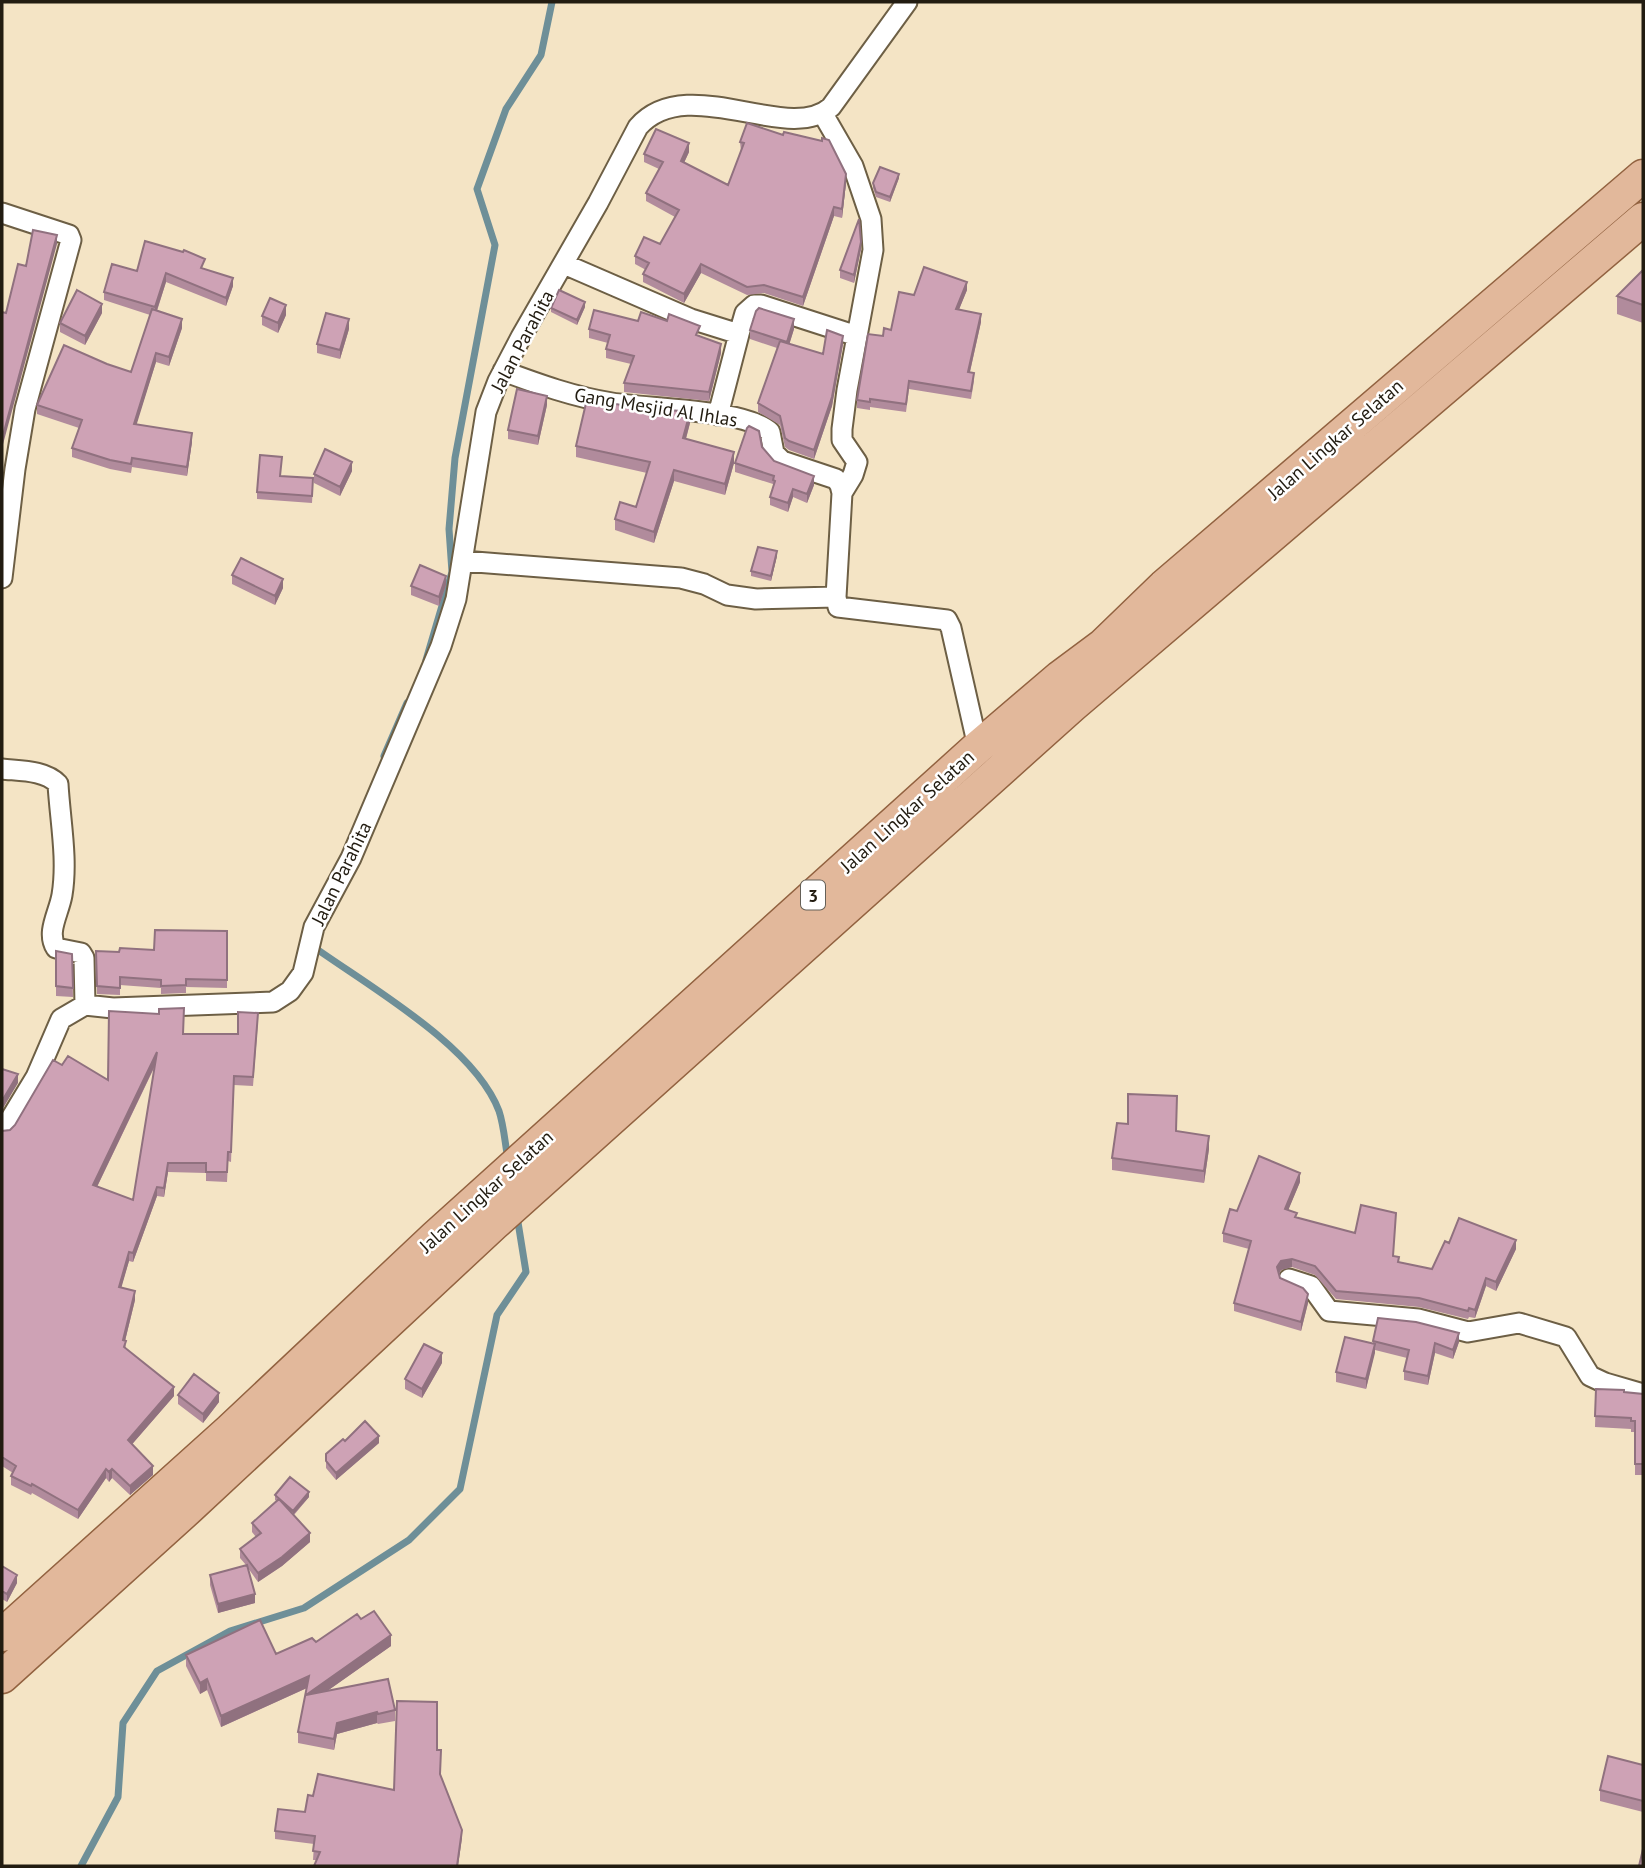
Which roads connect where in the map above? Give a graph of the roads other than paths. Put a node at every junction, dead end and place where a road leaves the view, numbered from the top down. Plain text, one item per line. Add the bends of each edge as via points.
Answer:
1 (907, 2) edge
2 (823, 114) junction
3 (1643, 176) edge
4 (2, 213) edge
5 (1643, 219) edge
6 (564, 264) junction
7 (739, 334) junction
8 (857, 336) junction
9 (503, 371) junction
10 (718, 415) junction
11 (842, 493) junction
12 (463, 561) junction
13 (2, 578) edge
14 (836, 597) junction
15 (978, 747) junction
16 (2, 769) edge
17 (999, 771) junction
18 (85, 1005) junction
19 (2, 1128) edge
20 (1289, 1279) edge
21 (1643, 1395) edge
22 (2, 1635) edge
23 (2, 1677) edge

1 - 2 street
2 - 6 street, Jalan Parahita via 805,118 685,106 658,111 638,127
2 - 8 street via 852,166 871,219 873,250
3 - 15 main road, Jalan Lingkar Selatan / 3 via 1164,586 1103,645
4 - 13 street via 69,235 71,240 25,408
5 - 17 main road, Jalan Lingkar Selatan / 3
6 - 7 street via 691,319
6 - 9 street, Jalan Parahita
7 - 8 street via 745,313 761,305
7 - 10 street
8 - 11 street via 842,440 857,462
9 - 10 street, Gang Mesjid Al Ihlas via 590,399
9 - 12 street, Jalan Parahita via 486,412
10 - 11 street, Gang Mesjid Al Ihlas via 764,426 778,458 829,476 841,485
11 - 14 street
12 - 14 street via 681,578 727,595 756,599
12 - 18 street, Jalan Parahita via 456,599 421,698 351,858 320,913 298,982 273,1002
14 - 15 street via 842,608 947,620
15 - 17 main road
15 - 22 main road, Jalan Lingkar Selatan / 3
16 - 18 street via 40,773 58,784 64,860 51,940 56,948 81,953 84,958
17 - 23 main road, Jalan Lingkar Selatan / 3 via 494,1224
18 - 19 street via 61,1019 36,1077
20 - 21 street via 1311,1286 1329,1311 1418,1319 1468,1332 1519,1323 1566,1337 1590,1376

